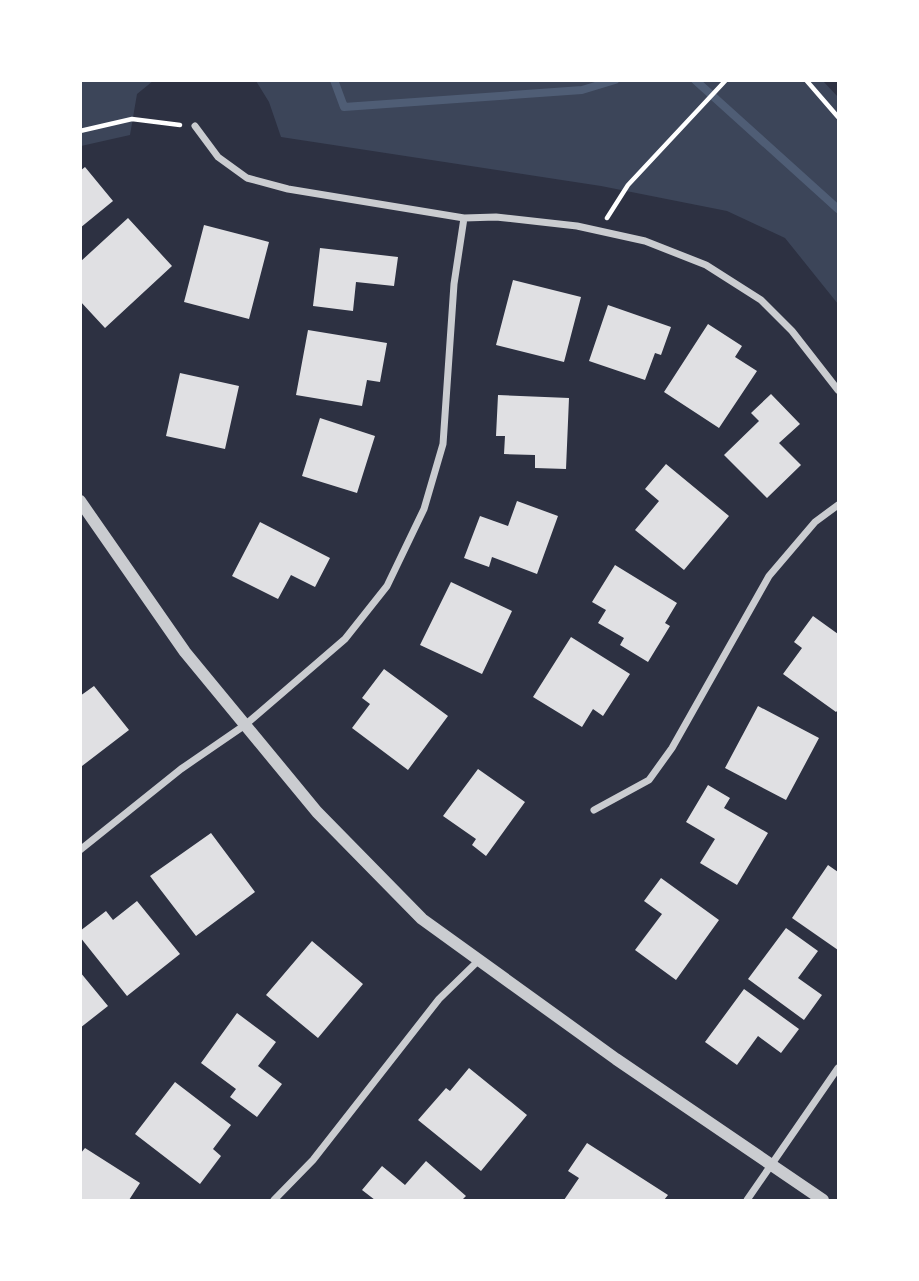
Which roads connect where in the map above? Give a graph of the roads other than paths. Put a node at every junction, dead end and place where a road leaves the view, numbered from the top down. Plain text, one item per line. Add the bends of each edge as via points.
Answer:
1 (195, 126) road end
2 (464, 218) junction
3 (838, 390) edge
4 (80, 501) edge
5 (838, 505) edge
6 (245, 725) junction
7 (594, 810) dead end
8 (80, 850) edge
9 (479, 960) junction
10 (838, 1068) edge
11 (773, 1166) junction
12 (274, 1200) edge
13 (747, 1200) edge
14 (823, 1200) edge

1 - 2 street via 218,157 247,178 334,198
2 - 3 street via 496,217 599,230 645,241 706,265 761,300
2 - 6 street via 454,284 443,444 424,509 387,586 345,639
4 - 6 street via 185,652
5 - 7 street via 815,522 769,576 672,748 649,780
6 - 8 street via 181,769
6 - 9 street via 317,812 422,919
9 - 11 street
9 - 12 street via 439,999 313,1160
10 - 11 street
11 - 13 street
11 - 14 street

